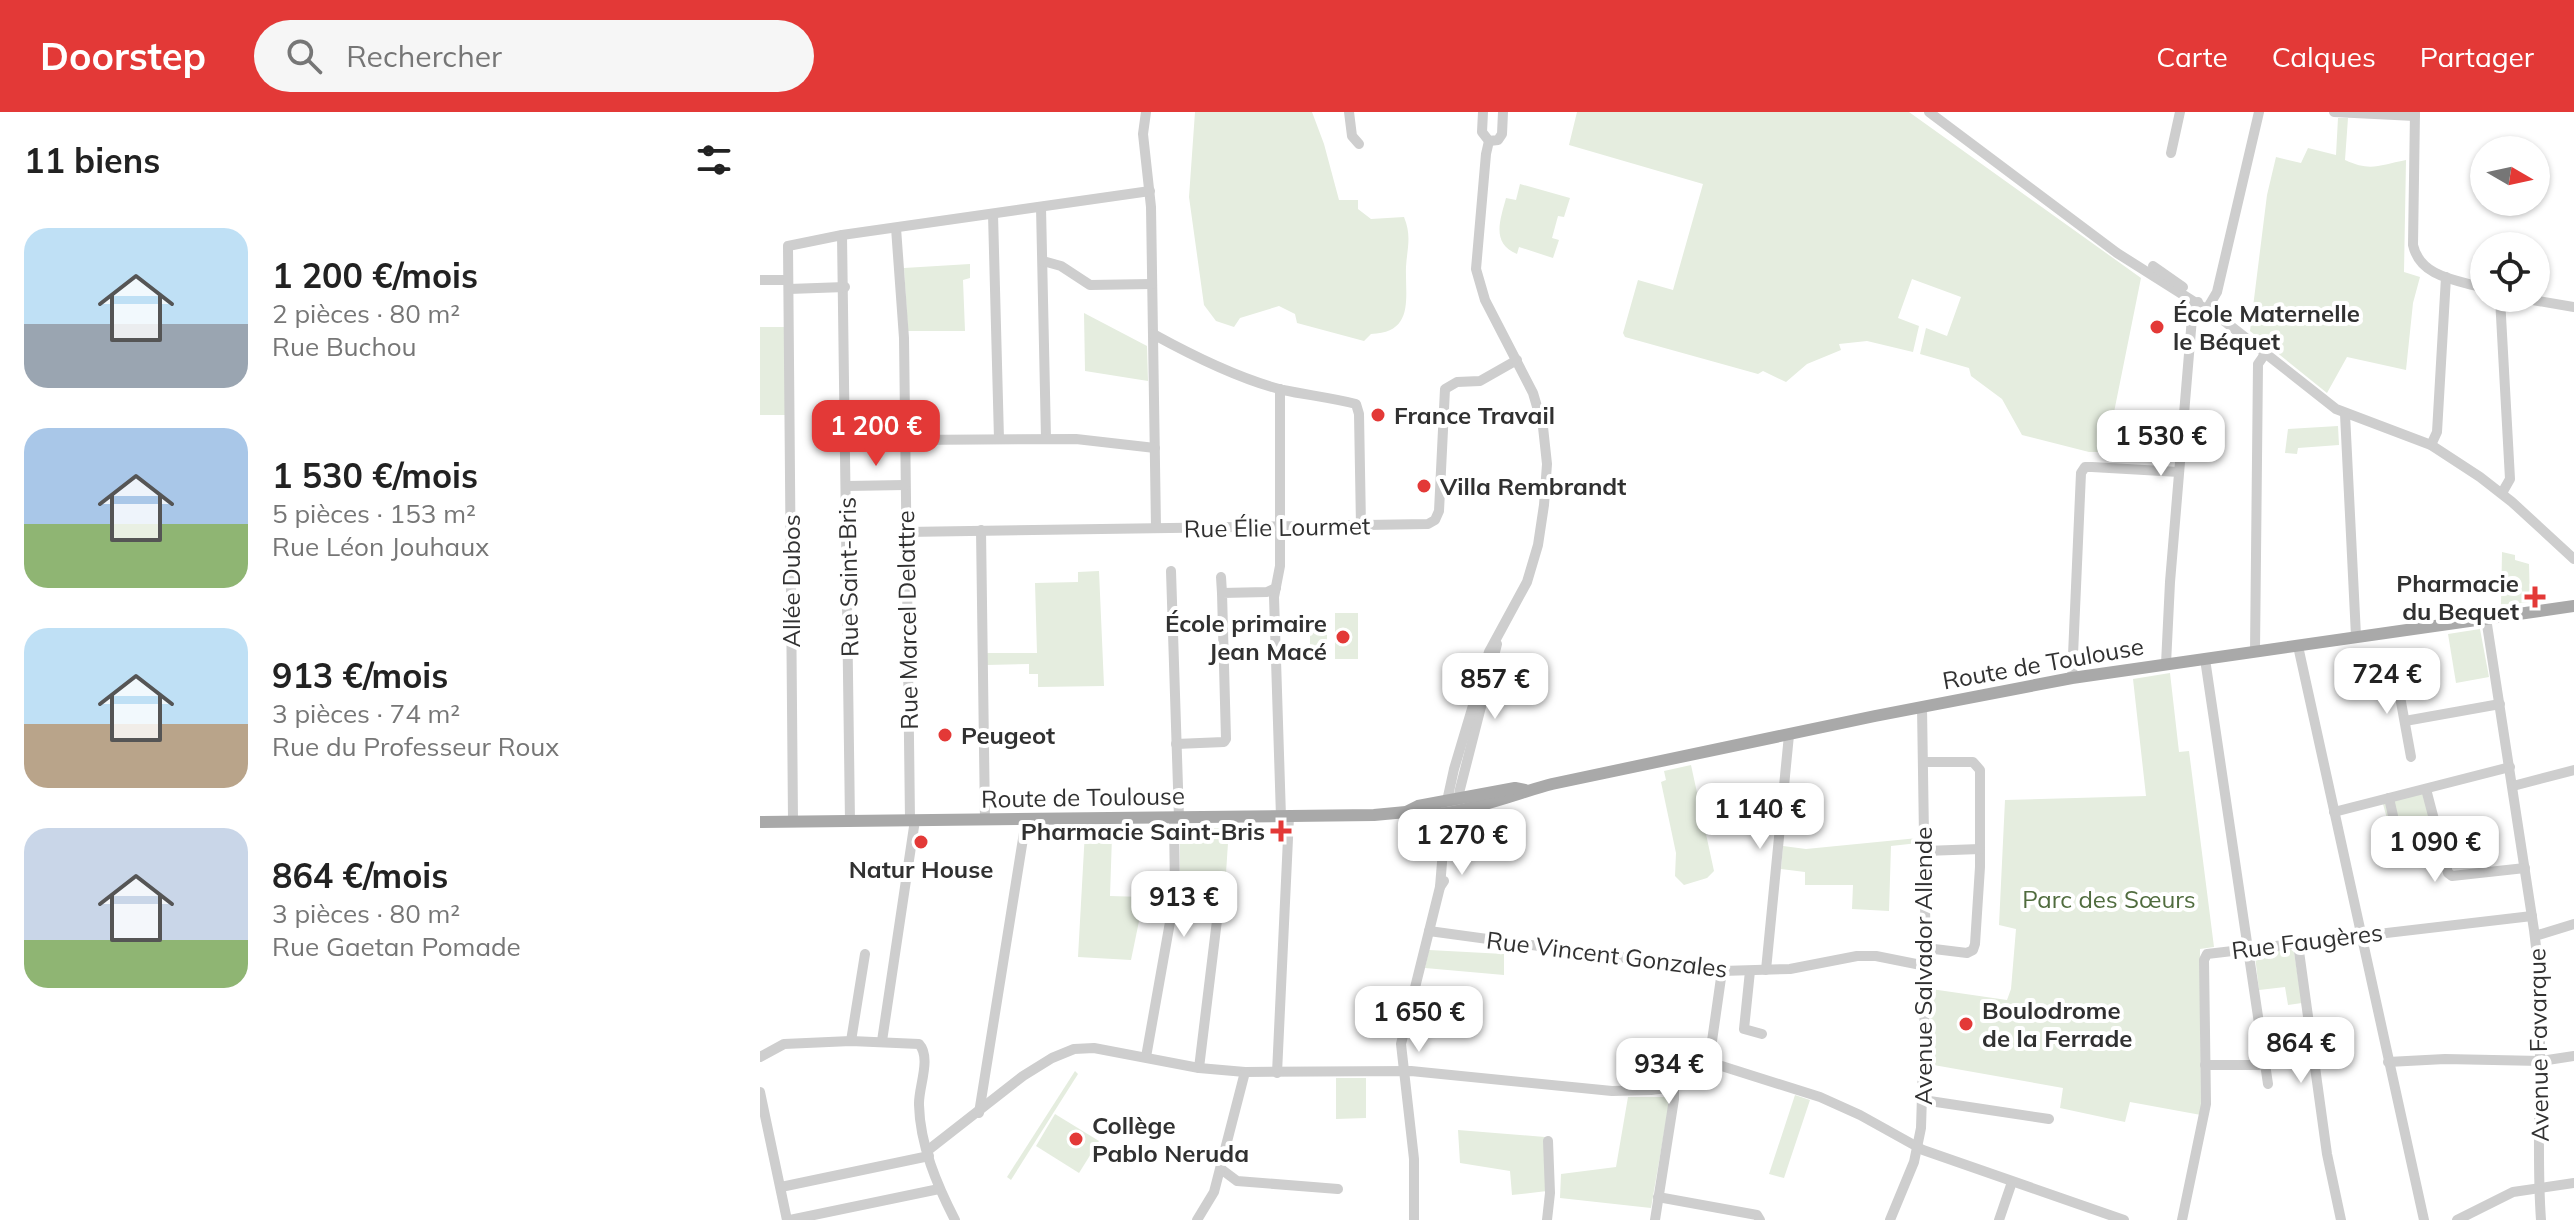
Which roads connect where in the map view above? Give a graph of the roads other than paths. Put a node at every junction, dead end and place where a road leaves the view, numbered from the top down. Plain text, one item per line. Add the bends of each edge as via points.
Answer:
1 (1146, 112) edge
2 (1349, 112) edge
3 (1483, 112) edge
4 (1503, 112) edge
5 (1929, 112) edge
6 (2180, 112) edge
7 (2259, 112) edge
8 (2334, 112) edge
9 (2415, 114) edge
10 (1489, 141) junction
11 (1359, 144) dead end
12 (2171, 153) dead end
13 (1150, 191) junction
14 (1041, 207) junction
15 (993, 214) junction
16 (896, 228) junction
17 (842, 235) junction
18 (1043, 261) junction
19 (2446, 277) junction
20 (760, 280) edge
21 (788, 284) junction
22 (1152, 284) junction
23 (2470, 284) edge
24 (845, 287) junction
25 (2550, 303) edge
26 (2203, 306) junction
27 (2574, 307) edge
28 (2501, 312) edge
29 (1153, 334) junction
30 (2265, 354) junction
31 (1517, 360) junction
32 (1282, 389) junction
33 (2345, 414) junction
34 (999, 439) junction
35 (1046, 439) junction
36 (904, 440) junction
37 (2431, 445) junction
38 (1155, 448) junction
39 (2179, 472) junction
40 (905, 485) junction
41 (847, 486) junction
42 (2502, 493) junction
43 (1280, 526) junction
44 (1361, 526) junction
45 (1156, 528) junction
46 (981, 530) junction
47 (906, 532) junction
48 (2574, 559) edge
49 (1171, 571) dead end
50 (1221, 577) dead end
51 (1276, 588) junction
52 (1222, 593) junction
53 (2574, 606) edge
54 (2486, 618) junction
55 (2356, 636) junction
56 (2298, 646) junction
57 (2255, 652) junction
58 (2205, 659) junction
59 (2166, 664) junction
60 (2395, 669) dead end
61 (2072, 678) junction
62 (2500, 704) junction
63 (1922, 707) junction
64 (2405, 721) junction
65 (1789, 735) junction
66 (1176, 744) junction
67 (2411, 757) dead end
68 (1924, 762) junction
69 (2510, 767) junction
70 (2574, 770) edge
71 (2513, 786) junction
72 (2426, 789) junction
73 (2389, 798) junction
74 (1452, 805) junction
75 (2334, 812) junction
76 (1285, 817) junction
77 (1176, 818) junction
78 (913, 820) junction
79 (985, 820) junction
80 (1026, 820) junction
81 (793, 821) junction
82 (760, 822) edge
83 (850, 822) junction
84 (2436, 829) junction
85 (1980, 849) junction
86 (1925, 851) junction
87 (2525, 868) junction
88 (1175, 894) junction
89 (2532, 916) junction
90 (2574, 924) edge
91 (1429, 931) junction
92 (2360, 936) junction
93 (2535, 936) junction
94 (2298, 944) junction
95 (1926, 948) junction
96 (2247, 949) junction
97 (865, 954) dead end
98 (1926, 966) junction
99 (1766, 970) junction
100 (1722, 971) junction
101 (1750, 971) junction
102 (1762, 1034) dead end
103 (851, 1041) junction
104 (882, 1041) junction
105 (2574, 1056) edge
106 (760, 1057) edge
107 (1146, 1057) junction
108 (2265, 1061) junction
109 (2541, 1061) junction
110 (1709, 1062) junction
111 (2388, 1062) junction
112 (2205, 1065) junction
113 (1199, 1068) junction
114 (1404, 1071) junction
115 (1245, 1072) junction
116 (1277, 1073) junction
117 (2268, 1084) dead end
118 (1674, 1087) junction
119 (760, 1092) edge
120 (1923, 1100) junction
121 (979, 1113) junction
122 (2049, 1119) dead end
123 (1548, 1141) dead end
124 (1918, 1148) junction
125 (928, 1153) junction
126 (1221, 1169) junction
127 (2012, 1182) junction
128 (2574, 1183) edge
129 (781, 1187) junction
130 (2539, 1188) junction
131 (939, 1189) junction
132 (1338, 1189) dead end
133 (1658, 1197) junction
134 (2108, 1218) edge
135 (788, 1220) edge
136 (955, 1220) edge
137 (1197, 1220) edge
138 (1414, 1220) edge
139 (1547, 1220) edge
140 (1655, 1220) edge
141 (1760, 1220) edge
142 (1890, 1220) edge
143 (1999, 1220) edge
144 (2124, 1220) edge
145 (2182, 1220) edge
146 (2341, 1220) edge
147 (2424, 1220) edge
148 (2457, 1220) edge
149 (2541, 1220) edge

1 - 13 street via 1143,134
2 - 11 street via 1352,136
3 - 10 street via 1482,132
4 - 10 street via 1502,134
5 - 26 street via 2108,244 2145,260
6 - 12 street
7 - 26 street via 2217,292
8 - 9 street
9 - 19 street via 2413,245 2422,266
10 - 31 street via 1476,269 1485,300
13 - 14 street
13 - 22 street
14 - 15 street
14 - 18 street
15 - 16 street
15 - 34 street
16 - 17 street
16 - 36 street, Rue Marcel Delattre
17 - 21 street, Allée Dubos via 788,246
17 - 24 street, Rue Saint-Bris
18 - 22 street via 1090,285
18 - 35 street
19 - 23 street
19 - 37 street via 2437,432
20 - 21 street
21 - 24 street
21 - 81 street, Allée Dubos
22 - 29 street
24 - 41 street, Rue Saint-Bris
25 - 27 street
26 - 30 street
26 - 39 street via 2192,316
28 - 42 street via 2510,479
29 - 32 street
29 - 38 street
30 - 33 street
30 - 57 street via 2258,364
31 - 44 street, Rue Élie Lourmet via 1480,381 1457,382 1445,389 1435,520
31 - 74 street via 1543,427 1544,505 1527,582 1498,638
32 - 43 street
32 - 44 street via 1358,406
33 - 37 street
33 - 55 street
34 - 35 street
34 - 36 street
35 - 38 street
36 - 40 street, Rue Marcel Delattre
37 - 42 street
38 - 45 street
39 - 59 street
39 - 61 street via 2085,467 2081,473
40 - 41 street
40 - 47 street, Rue Marcel Delattre
41 - 83 street, Rue Saint-Bris
42 - 48 street
43 - 44 street, Rue Élie Lourmet
43 - 45 street, Rue Élie Lourmet
43 - 51 street
45 - 46 street, Rue Élie Lourmet
46 - 47 street, Rue Élie Lourmet
46 - 79 street
47 - 78 street, Rue Marcel Delattre
49 - 66 street
50 - 52 street
51 - 52 street
51 - 76 street
52 - 66 street via 1226,739
53 - 54 main road, Route de Toulouse
54 - 55 main road, Route de Toulouse
54 - 62 street, Avenue Favarque
55 - 56 main road, Route de Toulouse
56 - 57 main road, Route de Toulouse
56 - 75 street
57 - 58 main road, Route de Toulouse
58 - 59 main road, Route de Toulouse
58 - 96 street
59 - 61 main road, Route de Toulouse
60 - 64 street
61 - 63 main road, Route de Toulouse
62 - 64 street
62 - 69 street, Avenue Favarque
63 - 65 main road, Route de Toulouse
63 - 68 street, Avenue Salvador Allende
64 - 67 street
65 - 74 main road, Route de Toulouse via 1525,790 1517,796
65 - 99 street
66 - 77 street
68 - 85 street via 1970,761 1979,767
68 - 86 street, Avenue Salvador Allende
69 - 71 street, Avenue Favarque
69 - 72 street
70 - 71 street
71 - 87 street, Avenue Favarque
72 - 73 street
72 - 84 street
73 - 75 street
73 - 84 street via 2398,838
74 - 76 main road, Route de Toulouse via 1419,816 1406,812
74 - 91 street
75 - 92 street
76 - 77 main road, Route de Toulouse
76 - 116 street
77 - 80 main road, Route de Toulouse
77 - 88 street
78 - 79 main road, Route de Toulouse
78 - 83 main road, Route de Toulouse
78 - 104 street, Rue Marcel Delattre
79 - 80 main road, Route de Toulouse
80 - 121 street
81 - 82 main road, Route de Toulouse
81 - 83 main road, Route de Toulouse
84 - 87 street via 2452,876
85 - 86 street
85 - 95 street via 1973,950
86 - 95 street, Avenue Salvador Allende
87 - 89 street, Avenue Favarque
88 - 107 street
88 - 113 street via 1208,895 1218,912
89 - 92 street, Rue Faugères
89 - 93 street, Avenue Favarque
90 - 93 street
91 - 100 street, Rue Vincent Gonzales
91 - 114 street via 1402,1036
92 - 94 street, Rue Faugères
92 - 111 street
93 - 109 street, Avenue Favarque
94 - 96 street, Rue Faugères
94 - 146 street
95 - 98 street, Avenue Salvador Allende
96 - 108 street
96 - 112 street, Rue Faugères via 2205,957
97 - 103 street
98 - 99 street, Rue Vincent Gonzales via 1857,956
98 - 120 street, Avenue Salvador Allende
99 - 101 street, Rue Vincent Gonzales
100 - 101 street, Rue Vincent Gonzales
100 - 110 street
101 - 102 street via 1744,1029
103 - 104 street
103 - 106 street via 784,1044
104 - 125 street via 923,1048 918,1103
105 - 109 street
107 - 113 street
107 - 121 street via 1094,1048 1064,1052 1023,1076
108 - 112 street
108 - 117 street
109 - 111 street
109 - 130 street, Avenue Favarque
110 - 118 street
110 - 124 street via 1820,1097
111 - 147 street
112 - 145 street, Rue Faugères via 2206,1104
113 - 115 street
114 - 116 street
114 - 118 street via 1586,1089
114 - 138 street via 1414,1159
115 - 116 street
115 - 126 street
118 - 133 street
119 - 129 street
120 - 122 street
120 - 124 street, Avenue Salvador Allende
121 - 125 street
123 - 139 street
124 - 127 street
124 - 142 street, Avenue Salvador Allende
125 - 129 street
125 - 131 street
126 - 132 street via 1237,1181
126 - 137 street
127 - 134 street
127 - 143 street
128 - 130 street
129 - 135 street
130 - 148 street via 2513,1192
130 - 149 street, Avenue Favarque
131 - 135 street
131 - 136 street
133 - 140 street
133 - 141 street via 1752,1213
134 - 144 street

